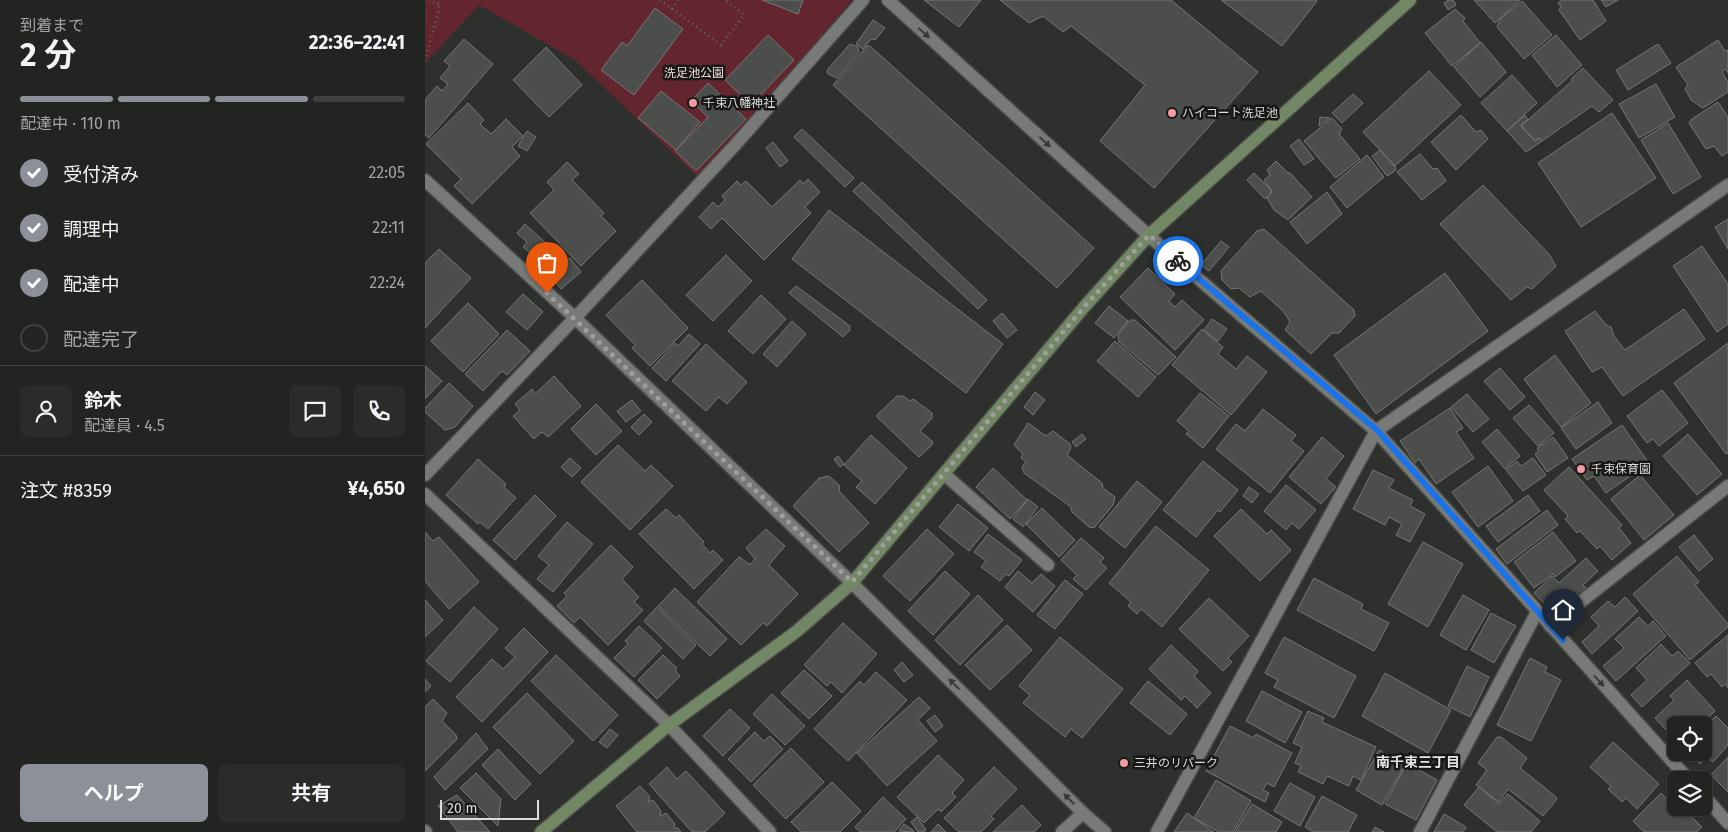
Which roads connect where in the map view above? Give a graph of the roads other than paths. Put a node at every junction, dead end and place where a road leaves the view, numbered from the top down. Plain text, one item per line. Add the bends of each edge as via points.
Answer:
1 (863, 0) edge
2 (888, 0) edge
3 (1410, 0) edge
4 (425, 180) edge
5 (1728, 185) edge
6 (1149, 235) junction
7 (575, 318) junction
8 (1377, 430) junction
9 (943, 474) junction
10 (425, 475) edge
11 (1728, 486) edge
12 (425, 494) edge
13 (1047, 565) dead end
14 (852, 582) junction
15 (1537, 612) junction
16 (1550, 626) junction
17 (669, 725) junction
18 (1681, 771) edge
19 (1712, 805) edge
20 (1083, 813) junction
21 (1728, 823) edge
22 (541, 832) edge
23 (771, 832) edge
24 (1062, 832) edge
25 (1105, 832) edge
26 (1157, 832) edge
27 (1420, 832) edge
28 (1720, 832) edge

1 - 7 street via 736,144
2 -> 6 street
3 - 6 street
4 - 7 street
5 - 8 street
6 - 8 street
6 - 9 street
7 - 10 street
7 - 14 street
8 - 15 street
8 - 26 street
9 - 13 street
9 - 14 street
11 - 16 street
12 - 17 street
14 - 17 street via 797,631
20 -> 14 street
15 - 16 street
15 - 27 street
16 -> 18 street
17 - 22 street
17 - 23 street
19 - 21 street
20 - 24 street
20 - 25 street
21 - 28 street

